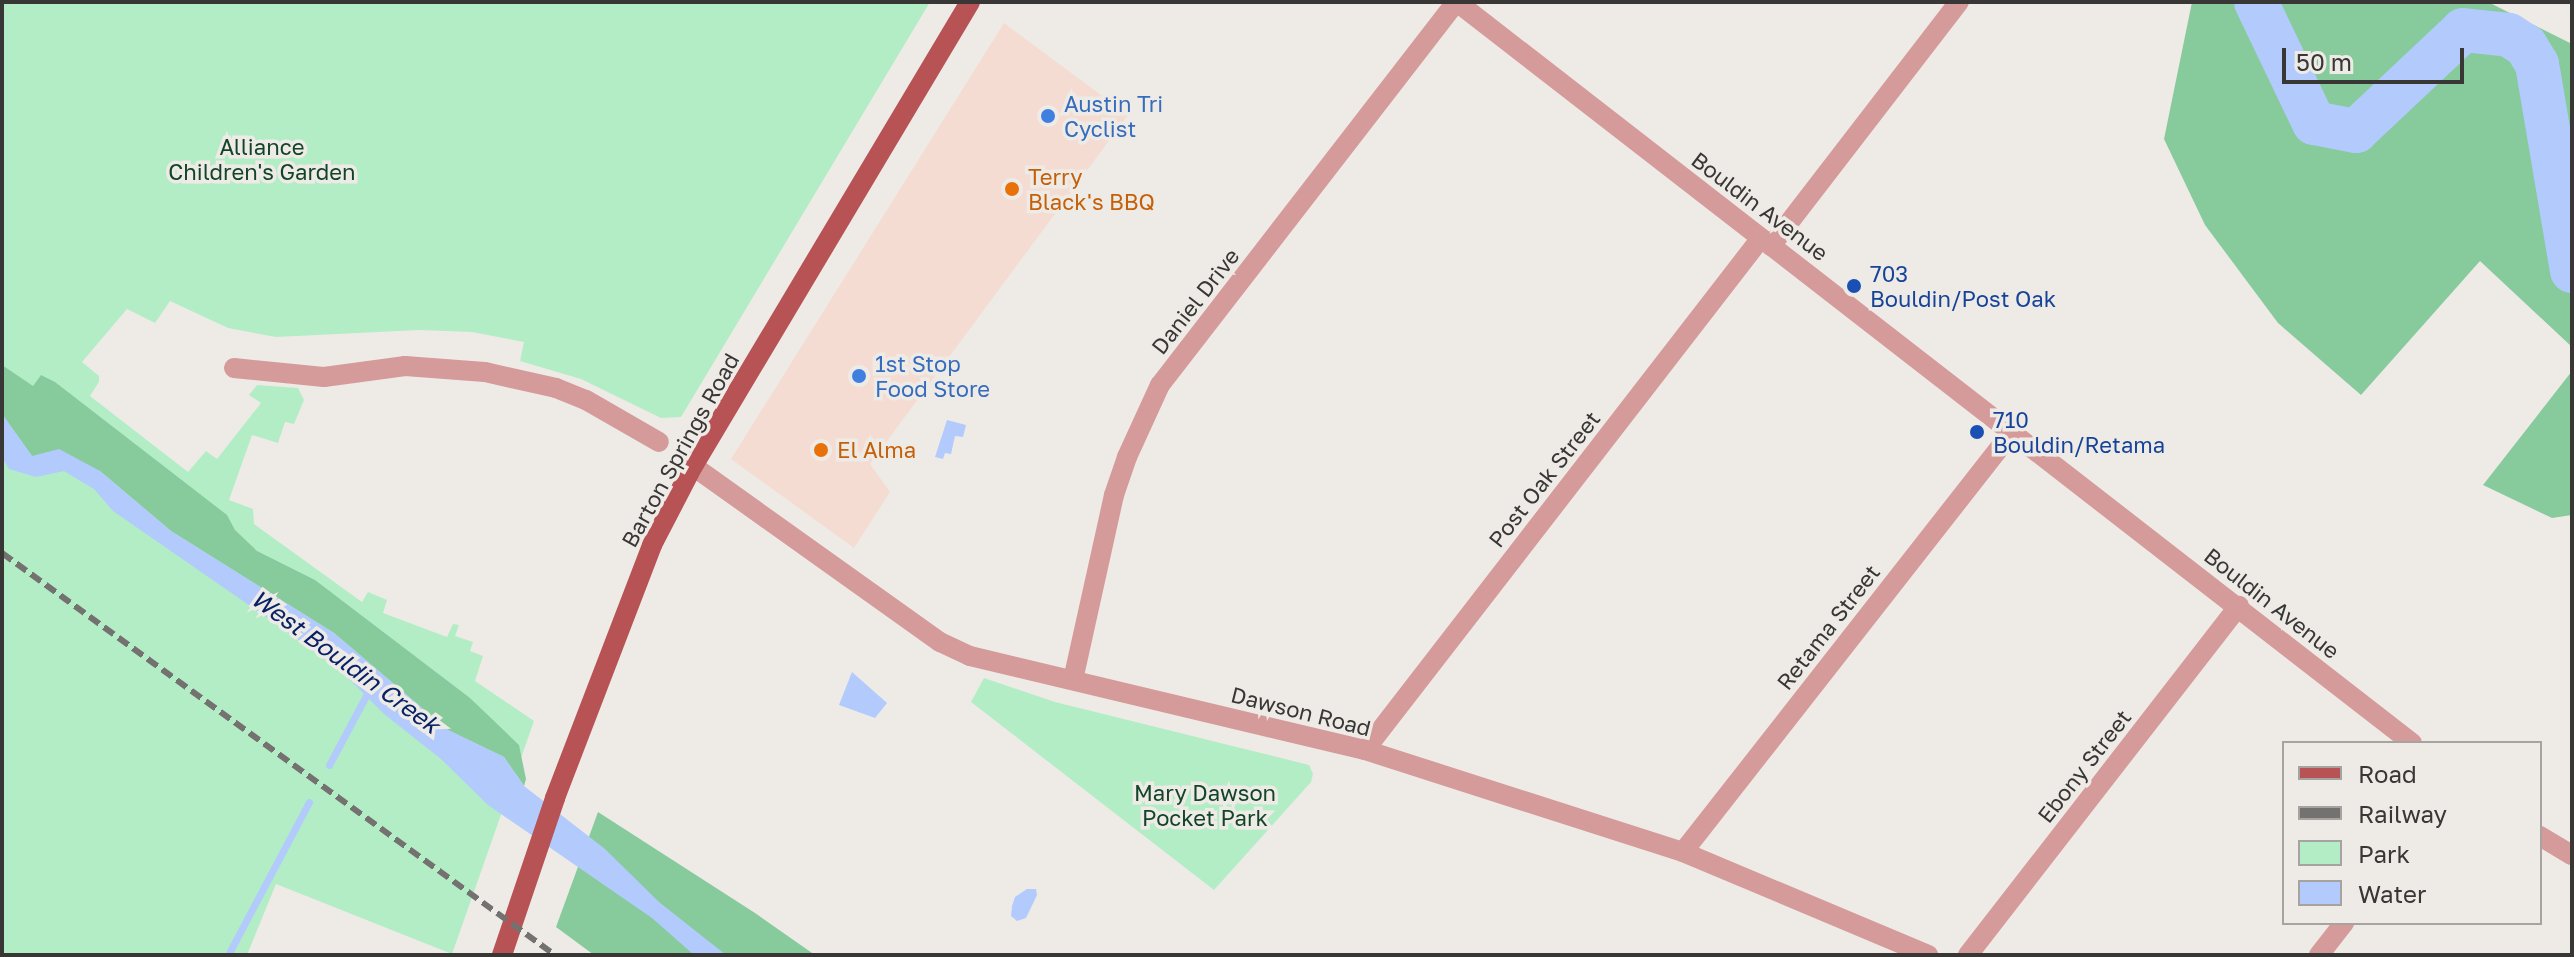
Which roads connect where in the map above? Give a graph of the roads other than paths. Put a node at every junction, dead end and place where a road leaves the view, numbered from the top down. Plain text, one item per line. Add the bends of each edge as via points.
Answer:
1 (970, 2) edge
2 (1456, 2) edge
3 (1959, 2) edge
4 (1766, 242) junction
5 (234, 368) dead end
6 (2012, 432) junction
7 (659, 442) dead end
8 (693, 466) junction
9 (2239, 606) junction
10 (1073, 680) junction
11 (2409, 741) edge
12 (1365, 750) junction
13 (2542, 837) edge
14 (1683, 852) junction
15 (2572, 855) edge
16 (2342, 925) edge
17 (502, 955) edge
18 (1928, 955) edge
19 (1968, 955) edge
20 (2319, 955) edge

1 - 8 main road, Barton Springs Road
2 - 4 street, Bouldin Avenue
2 - 10 street, Daniel Drive via 1160,385 1114,495
3 - 4 street, Post Oak Street
4 - 6 street, Bouldin Avenue
4 - 12 street, Post Oak Street
5 - 7 street via 324,377 405,366 485,372 586,400
6 - 9 street, Bouldin Avenue
6 - 14 street, Retama Street
8 - 10 street, Dawson Road via 940,642 970,656
8 - 17 main road, Barton Springs Road via 652,545 555,798
9 - 11 street, Bouldin Avenue
9 - 19 street, Ebony Street
10 - 12 street, Dawson Road
12 - 14 street, Dawson Road
13 - 15 street
14 - 18 street, Dawson Road
16 - 20 street

